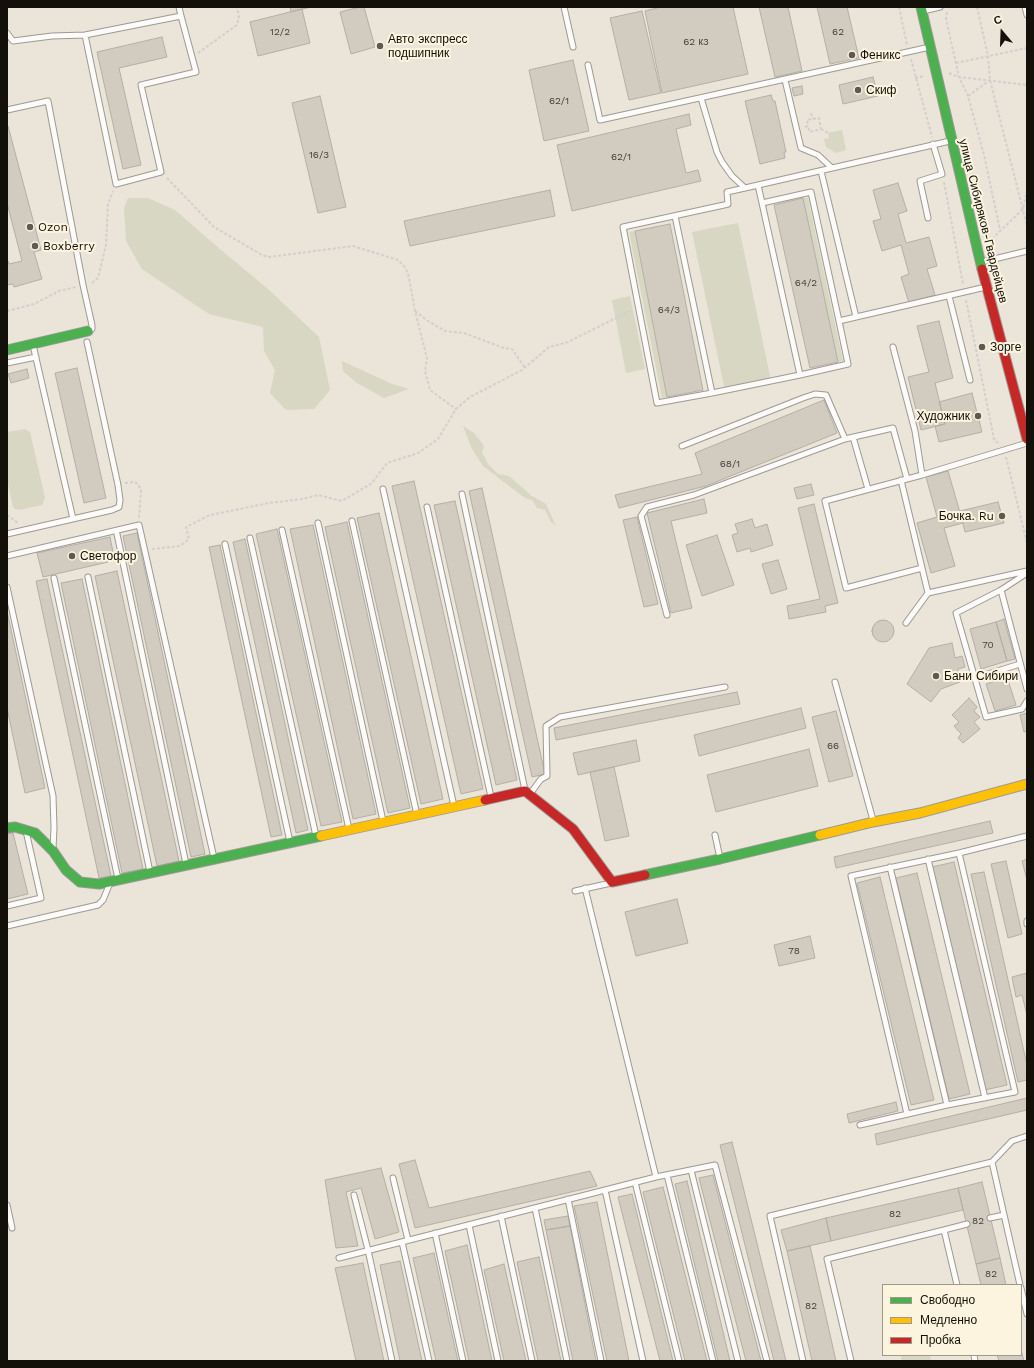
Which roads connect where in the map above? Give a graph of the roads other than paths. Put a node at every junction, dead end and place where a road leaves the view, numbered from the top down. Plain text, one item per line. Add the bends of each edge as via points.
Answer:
1 (180, 7) edge
2 (564, 7) edge
3 (940, 7) edge
4 (1025, 7) edge
5 (922, 9) edge
6 (1027, 15) edge
7 (181, 16) junction
8 (7, 33) edge
9 (85, 34) junction
10 (573, 47) dead end
11 (931, 47) junction
12 (588, 65) dead end
13 (785, 80) junction
14 (701, 98) junction
15 (7, 110) edge
16 (951, 140) junction
17 (934, 144) junction
18 (832, 168) junction
19 (820, 171) junction
20 (758, 185) junction
21 (745, 188) junction
22 (762, 203) junction
23 (675, 216) junction
24 (928, 218) dead end
25 (1027, 251) edge
26 (980, 262) junction
27 (987, 286) junction
28 (949, 296) junction
29 (856, 317) junction
30 (839, 321) junction
31 (88, 331) joint
32 (87, 342) dead end
33 (33, 344) junction
34 (893, 347) dead end
35 (7, 350) edge
36 (36, 357) junction
37 (7, 363) edge
38 (800, 375) junction
39 (970, 380) dead end
40 (712, 393) junction
41 (853, 437) junction
42 (845, 439) junction
43 (1027, 439) edge
44 (1027, 443) edge
45 (682, 446) dead end
46 (922, 475) junction
47 (904, 480) junction
48 (383, 489) dead end
49 (868, 489) junction
50 (462, 494) dead end
51 (427, 507) dead end
52 (72, 519) junction
53 (352, 521) dead end
54 (318, 522) dead end
55 (282, 530) dead end
56 (7, 534) edge
57 (117, 534) dead end
58 (250, 538) dead end
59 (225, 544) dead end
60 (7, 556) edge
61 (922, 568) junction
62 (1027, 572) edge
63 (88, 577) dead end
64 (54, 578) dead end
65 (7, 587) edge
66 (1001, 590) junction
67 (928, 593) junction
68 (8, 595) edge
69 (667, 615) dead end
70 (906, 623) dead end
71 (1020, 664) junction
72 (975, 678) junction
73 (834, 682) dead end
74 (725, 687) dead end
75 (1027, 689) edge
76 (1027, 701) edge
77 (1027, 784) edge
78 (527, 793) junction
79 (491, 798) junction
80 (454, 806) junction
81 (417, 815) junction
82 (383, 822) junction
83 (873, 822) junction
84 (7, 828) edge
85 (26, 830) junction
86 (349, 830) junction
87 (715, 836) dead end
88 (1027, 836) edge
89 (316, 837) junction
90 (291, 842) junction
91 (53, 851) junction
92 (959, 853) junction
93 (214, 859) junction
94 (720, 859) junction
95 (928, 859) junction
96 (186, 865) junction
97 (890, 867) junction
98 (151, 873) junction
99 (114, 881) junction
100 (612, 882) junction
101 (585, 888) junction
102 (575, 891) dead end
103 (7, 906) edge
104 (1027, 921) edge
105 (1027, 924) edge
106 (7, 926) edge
107 (985, 1098) junction
108 (948, 1105) junction
109 (907, 1114) junction
110 (860, 1125) dead end
111 (1027, 1136) edge
112 (992, 1162) junction
113 (691, 1170) junction
114 (667, 1175) junction
115 (656, 1177) junction
116 (393, 1178) dead end
117 (635, 1182) junction
118 (605, 1190) junction
119 (354, 1195) dead end
120 (568, 1199) junction
121 (7, 1205) edge
122 (535, 1208) junction
123 (1004, 1215) junction
124 (501, 1216) junction
125 (990, 1218) dead end
126 (967, 1224) dead end
127 (469, 1225) junction
128 (12, 1228) dead end
129 (944, 1230) junction
130 (435, 1233) junction
131 (408, 1240) junction
132 (402, 1242) junction
133 (368, 1250) junction
134 (339, 1258) dead end
135 (957, 1284) edge
136 (1020, 1284) edge
137 (1022, 1292) edge
138 (1027, 1314) edge
139 (392, 1361) edge
140 (429, 1361) edge
141 (463, 1361) edge
142 (498, 1361) edge
143 (532, 1361) edge
144 (567, 1361) edge
145 (602, 1361) edge
146 (643, 1361) edge
147 (679, 1361) edge
148 (713, 1361) edge
149 (738, 1361) edge
150 (767, 1361) edge
151 (803, 1361) edge
152 (851, 1361) edge

1 - 7 lane
2 - 10 lane
3 - 5 lane
4 - 6 lane
5 - 11 street, улица Сибиряков-Гвардейцев
7 - 9 lane
7 - 9 lane via 196,72 141,85 161,172 116,184
8 - 9 lane via 13,41
11 - 13 lane
11 - 16 street, улица Сибиряков-Гвардейцев
12 - 14 lane via 600,120
13 - 14 lane
13 - 18 lane via 801,148 818,155
14 - 21 lane via 717,152 732,176
15 - 31 lane via 48,101 92,325 92,329
16 - 17 lane
16 - 26 street, улица Сибиряков-Гвардейцев
17 - 18 lane
17 - 24 lane via 942,174 920,181
18 - 19 lane
19 - 20 lane
19 - 29 lane
20 - 21 lane
20 - 22 lane
21 - 23 lane via 727,192 728,204
22 - 30 lane via 811,192
22 - 38 lane
23 - 40 lane
23 - 40 lane via 623,227 657,403
25 - 26 lane
26 - 27 street, улица Сибиряков-Гвардейцев
27 - 28 lane
27 - 43 street, улица Сибиряков-Гвардейцев
28 - 29 lane
28 - 39 lane
29 - 30 lane
30 - 38 lane via 848,364
31 - 33 street
32 - 52 lane via 120,500 119,507 112,510
33 - 35 street
33 - 36 lane
34 - 46 lane via 915,431
36 - 37 lane
36 - 52 lane
38 - 40 lane
41 - 42 lane
41 - 47 lane via 893,428
41 - 49 lane
42 - 45 lane via 826,394 815,394
42 - 69 lane via 694,496 647,507 641,516
44 - 46 lane
46 - 47 lane
47 - 49 lane
47 - 61 lane
48 - 80 lane
49 - 61 lane via 825,501 846,588
50 - 78 lane
51 - 79 lane
52 - 56 lane
53 - 81 lane
54 - 82 lane
55 - 86 lane
57 - 96 lane
58 - 89 lane
59 - 90 lane
60 - 93 lane via 139,525
61 - 67 lane
62 - 66 lane
62 - 67 lane
63 - 98 lane
64 - 99 lane
65 - 68 lane
66 - 71 lane
66 - 72 lane via 956,613
67 - 70 lane
68 - 91 lane via 53,796
71 - 72 lane
71 - 75 lane
72 - 76 lane via 986,717 1022,709
73 - 83 lane
74 - 78 lane via 560,717 546,726 548,776 541,779
77 - 83 street
78 - 79 street
78 - 100 street via 573,829
79 - 80 street
80 - 81 street
81 - 82 street
82 - 86 street
83 - 94 street
84 - 85 street
85 - 91 street via 35,833
85 - 103 lane via 41,898
86 - 89 street
87 - 94 lane
88 - 92 lane
89 - 90 street
90 - 93 street
91 - 99 street via 66,870 80,882 99,884
92 - 95 lane
92 - 107 lane via 1015,1092
93 - 96 street
94 - 100 street
95 - 97 lane
95 - 107 lane
96 - 98 street
97 - 108 lane
97 - 109 lane via 851,876
98 - 99 street
99 - 106 lane via 98,904
100 - 101 lane
101 - 102 lane
101 - 115 lane
104 - 105 lane
107 - 108 lane
108 - 109 lane
109 - 110 lane
111 - 112 lane via 1012,1141
112 - 123 lane
112 - 151 lane via 770,1216
113 - 114 lane
113 - 149 lane
113 - 150 lane via 715,1165
114 - 115 lane
114 - 148 lane
115 - 117 lane
116 - 131 lane
117 - 118 lane
117 - 147 lane
118 - 120 lane
118 - 146 lane
119 - 133 lane
120 - 122 lane
120 - 145 lane
121 - 128 lane
122 - 124 lane
122 - 144 lane
123 - 125 lane
123 - 136 lane
124 - 127 lane
124 - 143 lane
126 - 129 lane
127 - 130 lane
127 - 142 lane
129 - 135 lane
129 - 152 lane via 827,1260
130 - 131 lane
130 - 141 lane
131 - 132 lane
132 - 133 lane
132 - 140 lane
133 - 134 lane
133 - 139 lane
137 - 138 lane

